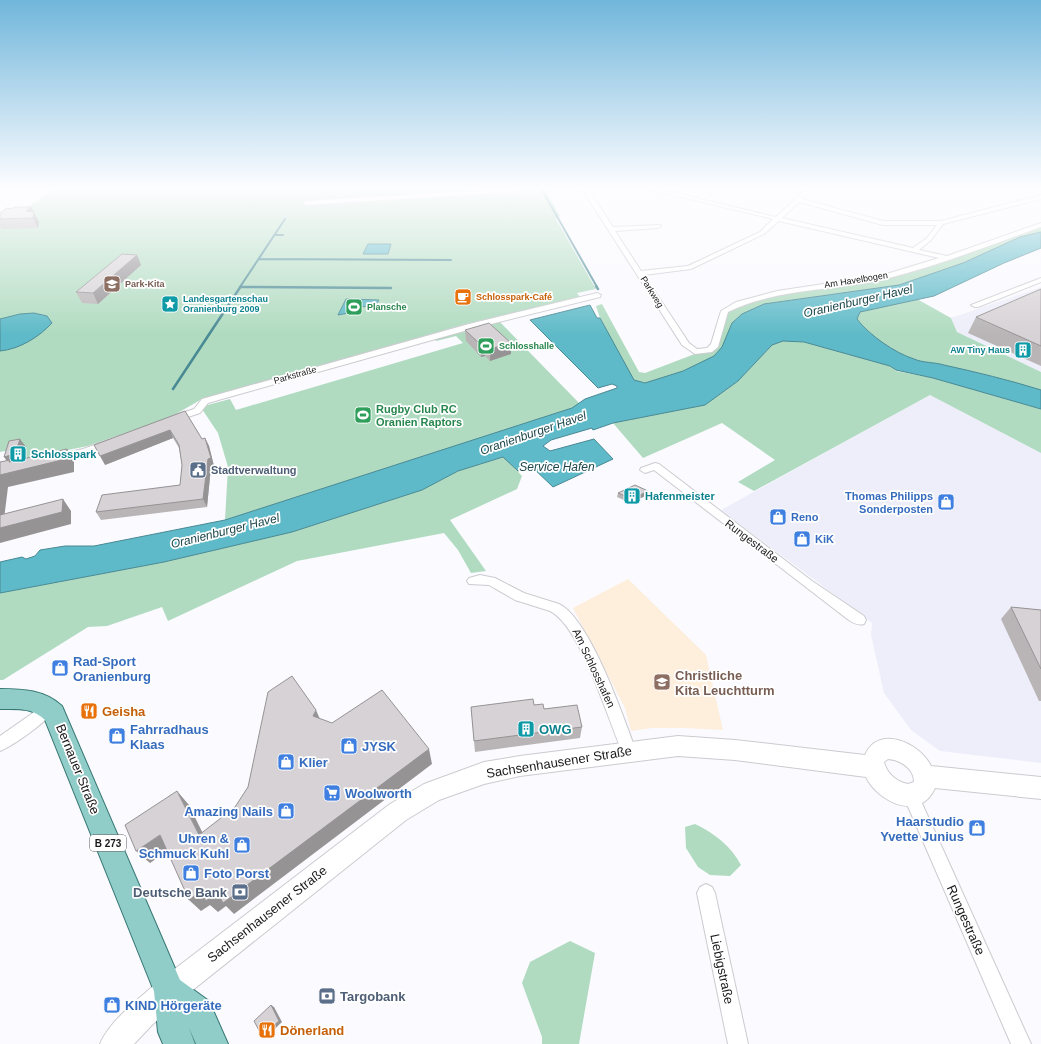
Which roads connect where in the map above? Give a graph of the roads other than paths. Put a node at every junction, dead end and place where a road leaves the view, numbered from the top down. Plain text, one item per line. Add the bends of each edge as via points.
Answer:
1 (617, 238) edge
2 (752, 238) edge
3 (862, 238) edge
4 (930, 238) edge
5 (1005, 238) edge
6 (915, 250) junction
7 (948, 258) junction
8 (641, 273) junction
9 (1041, 280) edge
10 (597, 296) dead end
11 (975, 305) dead end
12 (695, 352) joint
13 (167, 422) edge
14 (114, 441) edge
15 (44, 461) edge
16 (646, 470) dead end
17 (473, 580) dead end
18 (860, 620) dead end
19 (0, 698) edge
20 (49, 707) junction
21 (0, 744) edge
22 (629, 751) junction
23 (874, 767) junction
24 (924, 776) junction
25 (1041, 788) edge
26 (911, 795) junction
27 (706, 893) dead end
28 (169, 991) junction
29 (114, 1044) edge
30 (179, 1044) edge
31 (212, 1044) edge
32 (738, 1044) edge
33 (1021, 1044) edge

1 - 8 street, Parkweg
2 - 8 street via 697,265 679,270
3 - 6 street
4 - 6 street
5 - 7 street, Am Havelbogen
6 - 7 street
7 - 12 street, Am Havelbogen via 884,277 777,293 739,304 726,311 715,345 709,350
8 - 12 street, Parkweg via 686,345
9 - 11 street
10 - 13 street, Parkstraße via 472,326 205,401 197,410
14 - 15 street via 85,452
16 - 18 street, Rungestraße via 655,466 808,584
17 - 22 street, Am Schlosshafen via 492,580 517,596 560,610 569,619 615,713
19 - 20 main road via 31,700
20 - 21 street
20 - 28 main road, Bernauer Straße / B 273 via 54,712
22 - 23 main road, Sachsenhausener Straße via 678,746 735,750
22 - 28 main road, Sachsenhausener Straße via 495,771 432,792 398,812
23 - 24 main road via 874,757 880,751 897,750 918,763
23 - 26 main road via 876,774 888,787 904,795
24 - 25 main road
24 - 26 main road via 925,783 922,789
26 - 33 street, Rungestraße
27 - 32 street, Liebigstraße
28 - 29 main road, Sachsenhausener Straße
28 - 30 main road, Bernauer Straße / B 273 via 174,1032
28 - 31 main road via 198,1012

